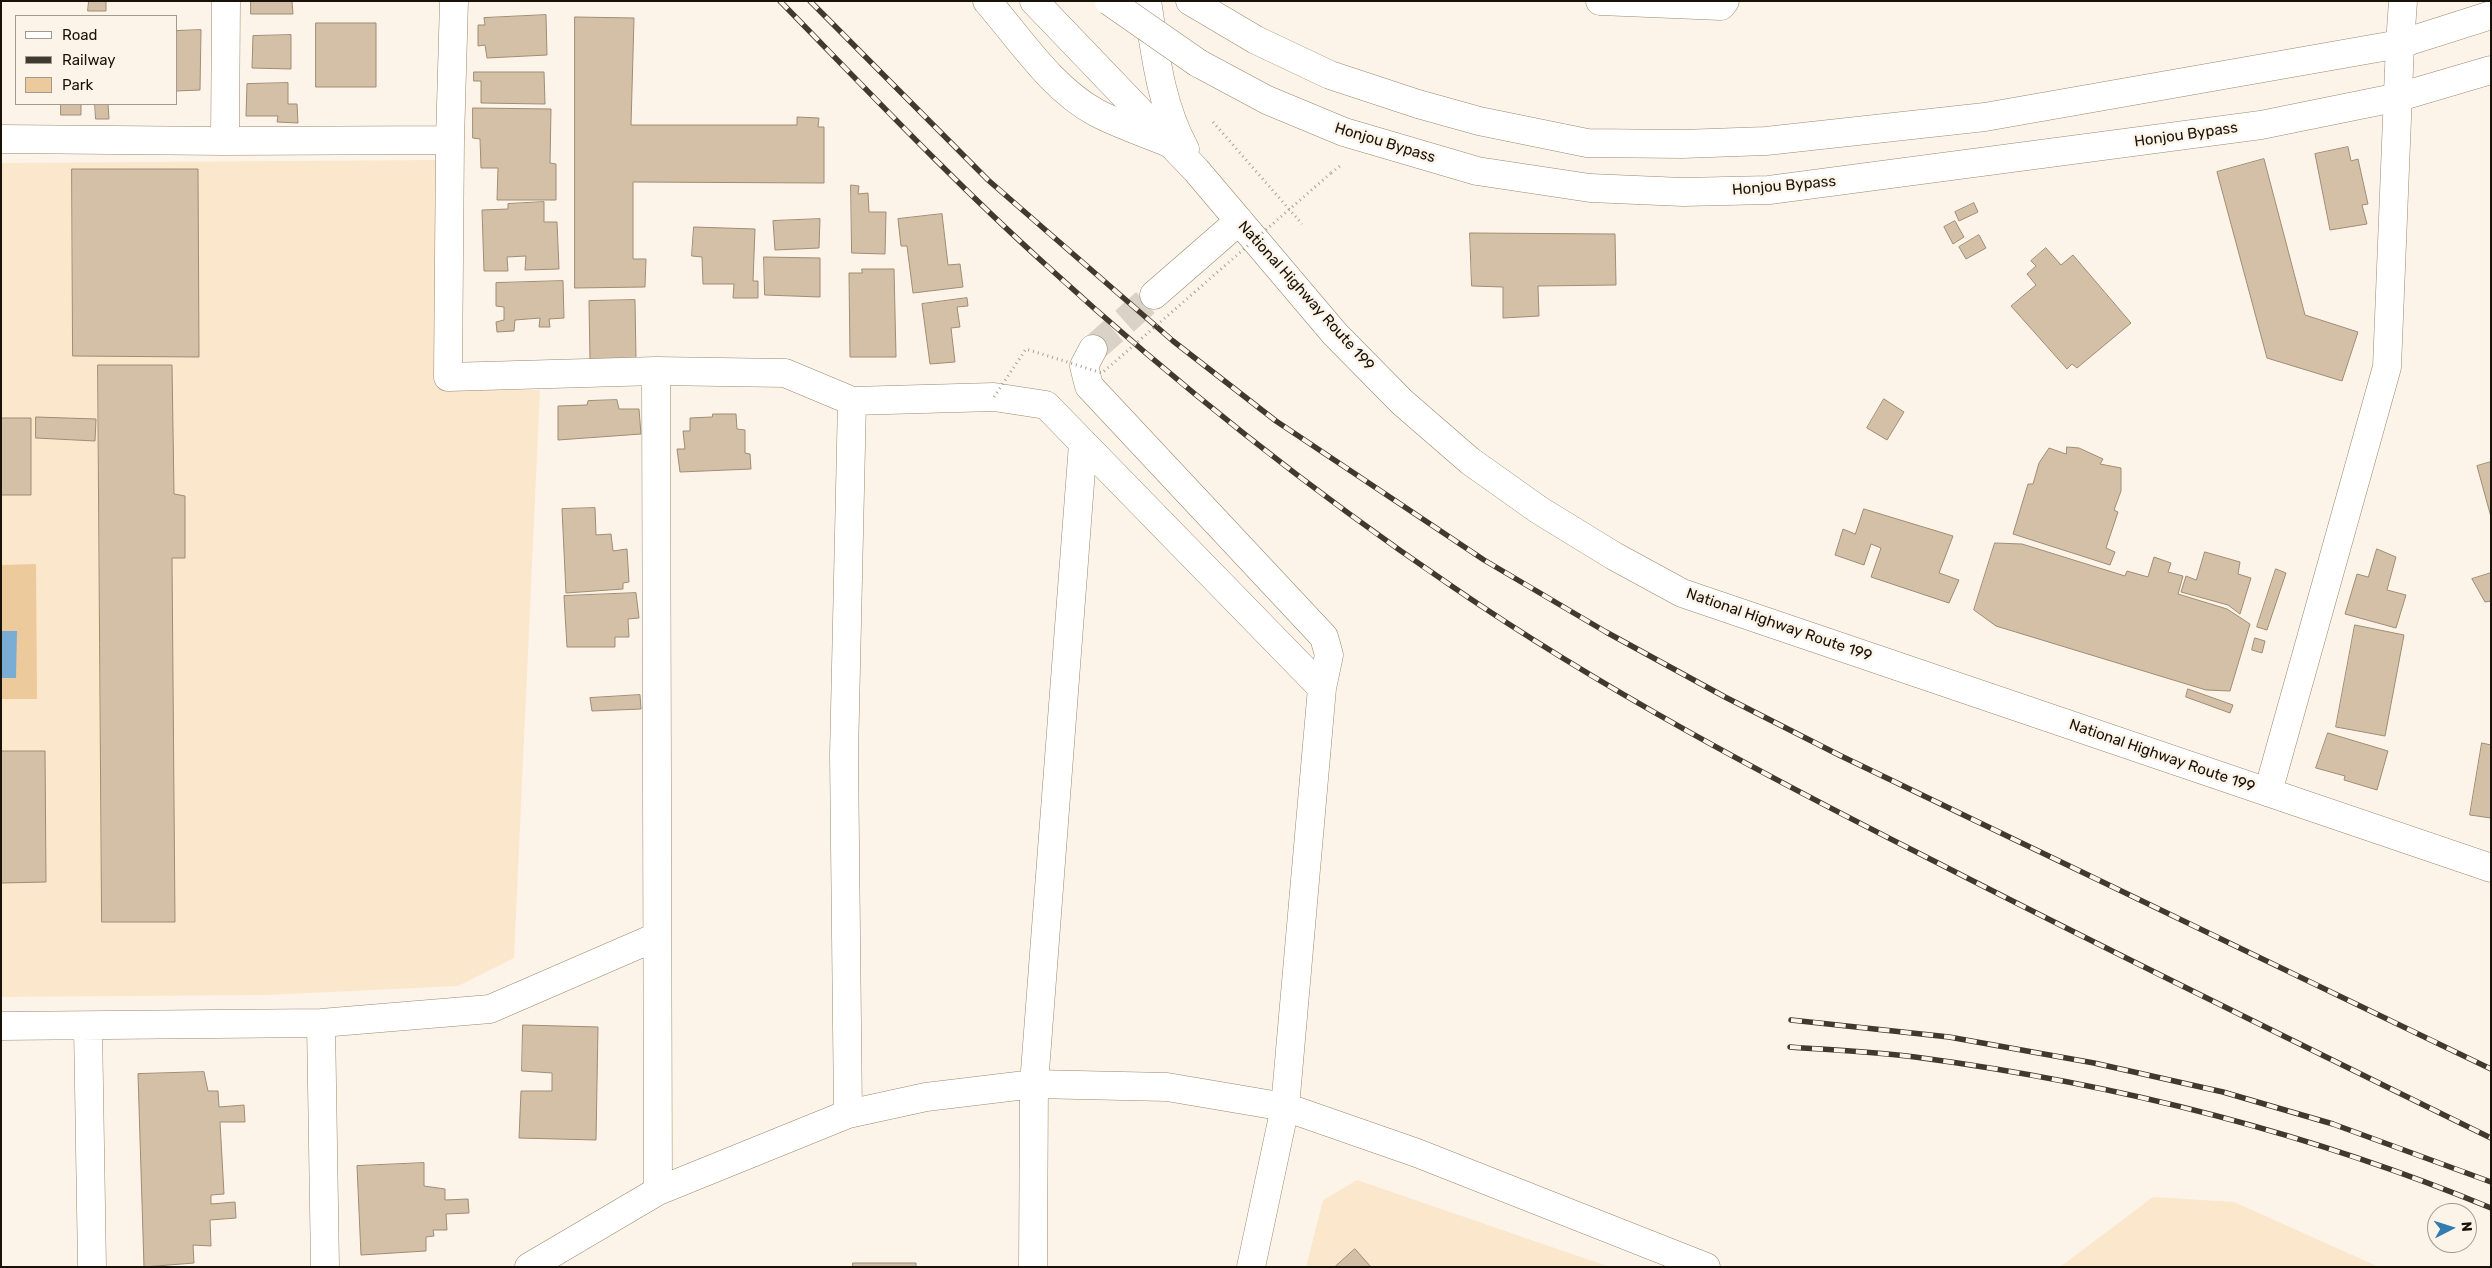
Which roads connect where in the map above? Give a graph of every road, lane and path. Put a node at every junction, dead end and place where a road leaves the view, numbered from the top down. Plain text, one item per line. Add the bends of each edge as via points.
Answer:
1 (226, 1) edge
2 (454, 1) edge
3 (988, 1) edge
4 (1034, 1) edge
5 (1109, 1) edge
6 (1147, 1) edge
7 (1600, 1) edge
8 (1725, 1) edge
9 (2403, 1) edge
10 (1190, 2) edge
11 (2491, 15) edge
12 (2400, 44) junction
13 (2491, 70) edge
14 (2399, 98) junction
15 (1213, 122) dead end
16 (1, 139) edge
17 (450, 140) junction
18 (225, 141) junction
19 (1169, 143) junction
20 (1342, 164) dead end
21 (1196, 170) junction
22 (1239, 221) junction
23 (1302, 224) dead end
24 (1154, 295) tunnel mouth
25 (1093, 349) tunnel mouth
26 (656, 371) junction
27 (994, 397) junction
28 (852, 401) junction
29 (1083, 444) junction
30 (1322, 688) junction
31 (2268, 792) junction
32 (2491, 868) edge
33 (656, 937) junction
34 (321, 1023) junction
35 (1, 1026) edge
36 (88, 1026) junction
37 (1034, 1084) junction
38 (1286, 1107) junction
39 (848, 1114) junction
40 (658, 1191) junction
41 (92, 1267) edge
42 (325, 1267) edge
43 (529, 1267) edge
44 (1033, 1267) edge
45 (1251, 1267) edge
46 (1706, 1267) edge

1 - 18 main road
2 - 17 main road
3 - 19 main road via 1075,99 1098,113
4 - 19 main road, National Highway Route 199
5 - 14 main road, Honjou Bypass, bridge via 1198,63 1267,100 1344,132 1477,171 1590,188 1683,192 1770,190 2261,125
6 - 21 main road, National Highway Route 199 via 1170,118
7 - 8 main road via 1721,6
9 - 12 main road
10 - 12 main road via 1256,40 1330,76 1480,121 1587,142 1682,144 1766,141 1985,117
11 - 12 main road
12 - 14 main road
13 - 14 main road, Honjou Bypass
14 - 31 main road via 2387,367
15 - 23 path
16 - 18 main road
17 - 18 main road
17 - 26 main road via 448,377
19 - 21 main road, National Highway Route 199
20 - 27 path, bridge via 1102,373 1026,348
21 - 22 main road, National Highway Route 199
22 - 24 main road
22 - 31 main road, National Highway Route 199 via 1335,334 1402,402 1470,461 1614,556 1682,593
25 - 30 main road via 1084,366 1089,386 1324,637 1328,655
26 - 28 main road via 785,373
26 - 33 main road
27 - 28 main road
27 - 29 main road via 1046,405
28 - 39 main road via 844,755
29 - 30 main road
29 - 37 main road
30 - 38 main road
31 - 32 main road, National Highway Route 199
33 - 34 main road via 490,1009
33 - 40 main road
34 - 36 main road
34 - 42 main road
35 - 36 main road
36 - 41 main road
37 - 38 main road via 1168,1087
37 - 39 main road via 926,1097
37 - 44 main road
38 - 45 main road
38 - 46 main road via 1417,1153
39 - 40 main road
40 - 43 main road

